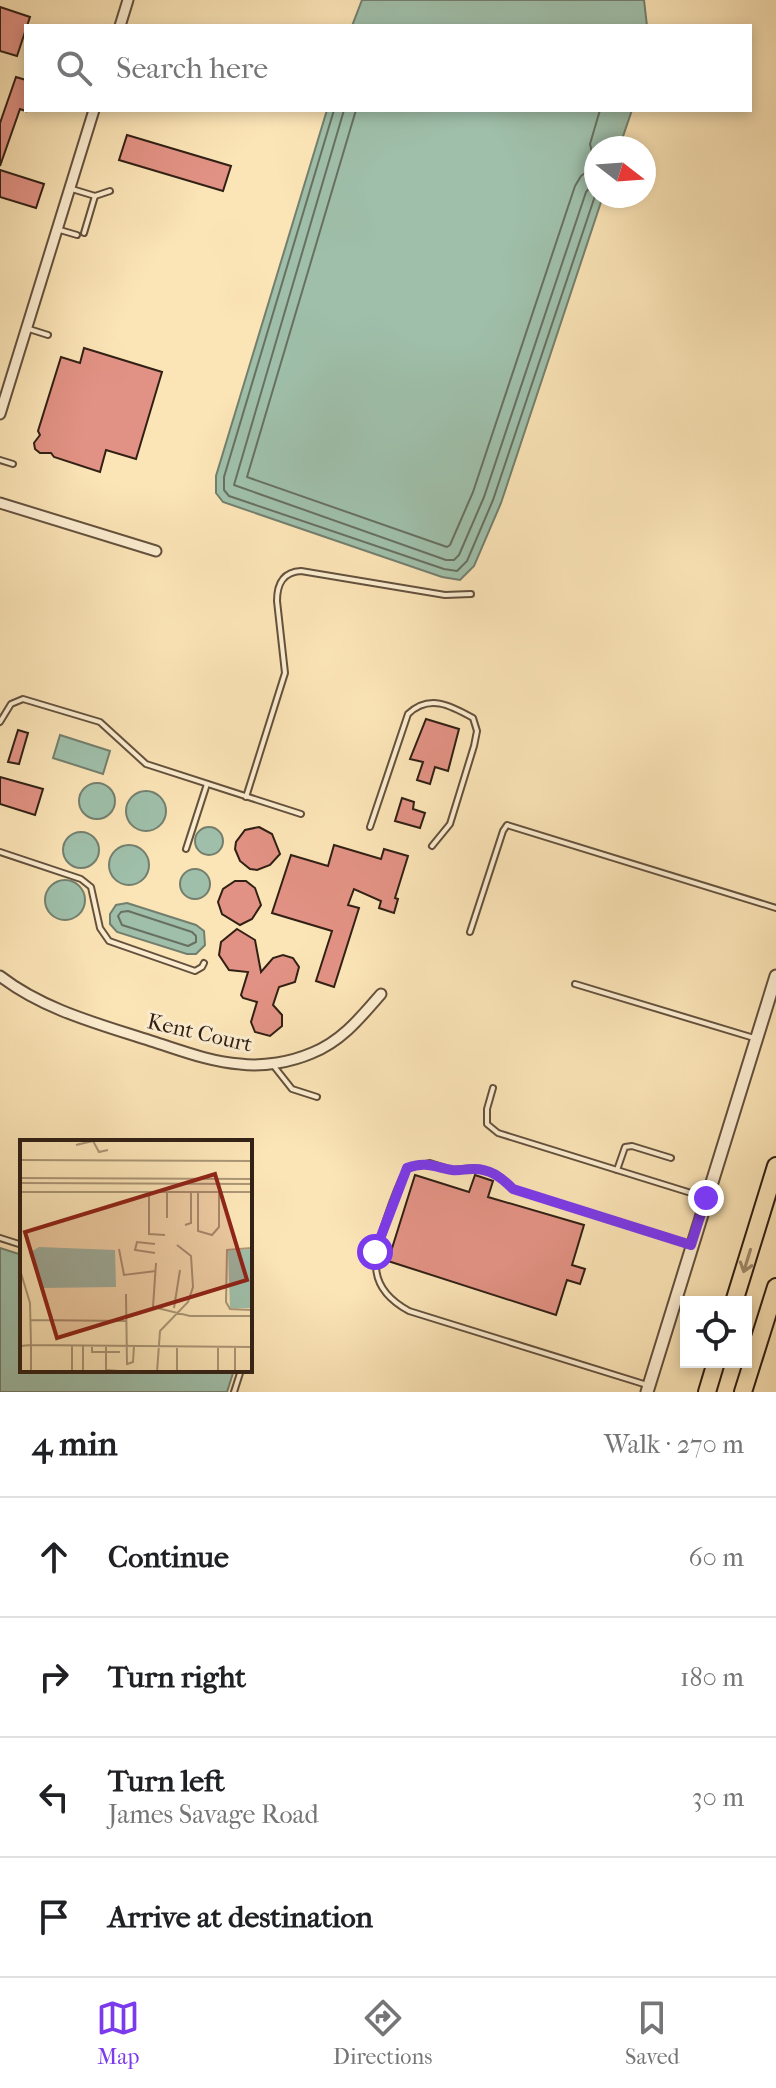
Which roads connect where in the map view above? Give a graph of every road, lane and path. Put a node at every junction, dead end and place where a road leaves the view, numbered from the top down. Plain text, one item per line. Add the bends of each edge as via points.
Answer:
1 (128, 0) edge
2 (121, 24) edge
3 (93, 112) edge
4 (70, 188) junction
5 (110, 191) dead end
6 (95, 196) junction
7 (57, 229) junction
8 (84, 233) dead end
9 (77, 235) dead end
10 (27, 328) junction
11 (48, 335) dead end
12 (0, 414) edge
13 (0, 460) edge
14 (13, 464) dead end
15 (0, 503) edge
16 (156, 551) dead end
17 (471, 594) dead end
18 (0, 722) edge
19 (207, 784) junction
20 (246, 797) junction
21 (301, 814) dead end
22 (370, 827) dead end
23 (432, 846) dead end
24 (186, 849) dead end
25 (0, 852) edge
26 (776, 908) edge
27 (470, 932) dead end
28 (204, 963) dead end
29 (0, 976) edge
30 (776, 976) edge
31 (575, 984) dead end
32 (381, 994) dead end
33 (756, 1038) junction
34 (272, 1064) junction
35 (493, 1088) dead end
36 (317, 1097) dead end
37 (671, 1158) dead end
38 (776, 1166) edge
39 (617, 1170) junction
40 (706, 1198) junction
41 (0, 1238) edge
42 (20, 1244) edge
43 (691, 1245) junction
44 (776, 1287) edge
45 (736, 1296) edge
46 (714, 1368) edge
47 (240, 1372) edge
48 (648, 1389) edge
49 (234, 1392) edge
50 (707, 1392) edge
51 (743, 1392) edge

1 - 2 street
3 - 4 street
4 - 6 lane
4 - 7 street
5 - 6 lane
6 - 8 lane
7 - 9 lane
7 - 10 street
10 - 11 lane
10 - 12 street
13 - 14 lane
15 - 16 street
17 - 20 lane via 445,595 301,571 282,579 277,601 285,673
18 - 19 lane via 11,704 23,699 100,722 146,764
19 - 20 lane
19 - 24 lane
20 - 21 lane
22 - 23 lane via 408,714 419,703 432,702 473,718 477,731 450,824
25 - 28 lane via 91,887 100,928 109,941 195,971
26 - 27 lane via 507,825
29 - 34 street, Kent Court via 61,1011 119,1030 239,1064
30 - 33 street
31 - 33 lane
32 - 34 street, Kent Court via 351,1029 313,1053
33 - 40 street
34 - 36 lane via 292,1089
35 - 39 lane via 487,1124 498,1133
37 - 39 lane via 625,1147
38 -> 45 highway
39 - 40 lane
40 - 43 street
41 - 42 lane
43 - 48 street
43 - 48 lane via 513,1189 496,1174 430,1163 407,1168 375,1252 381,1285 393,1302 409,1311
44 - 51 highway
46 - 50 highway
47 - 49 lane

